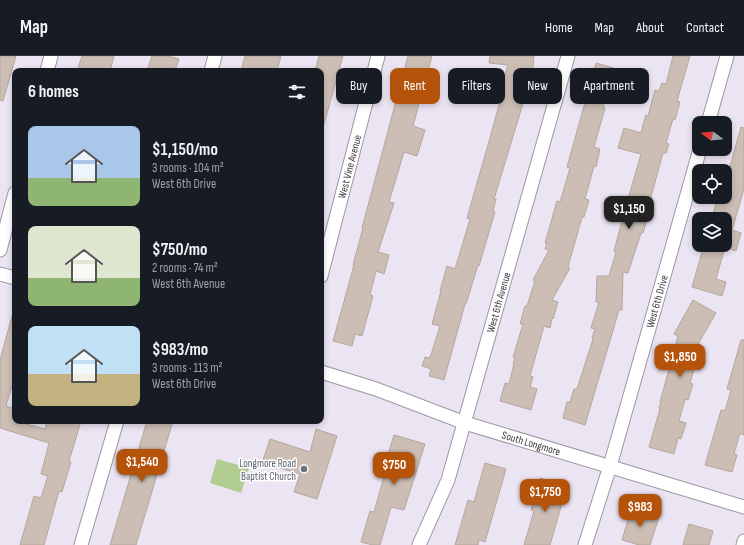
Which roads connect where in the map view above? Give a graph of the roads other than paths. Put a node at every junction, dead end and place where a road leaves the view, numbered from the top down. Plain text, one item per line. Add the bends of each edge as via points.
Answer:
1 (51, 56) edge
2 (215, 56) edge
3 (378, 56) edge
4 (568, 56) edge
5 (726, 56) edge
6 (48, 68) edge
7 (213, 68) edge
8 (710, 116) edge
9 (698, 156) edge
10 (12, 204) edge
11 (0, 250) edge
12 (324, 264) edge
13 (0, 274) edge
14 (12, 277) edge
15 (324, 373) edge
16 (465, 422) junction
17 (116, 424) edge
18 (610, 466) junction
19 (744, 507) edge
20 (744, 541) edge
21 (81, 545) edge
22 (419, 545) edge
23 (586, 545) edge
24 (743, 545) edge

1 - 6 street
2 - 7 street
3 - 12 street, West Vine Avenue
4 - 16 street, West 6th Avenue
5 - 8 street
9 - 18 street, West 6th Drive
10 - 11 street
13 - 14 street
15 - 16 street, South Longmore
16 - 18 street, South Longmore
16 - 22 street, West 6th Avenue via 448,480
17 - 21 street
18 - 19 street, South Longmore
18 - 23 street, West 6th Drive
20 - 24 street

